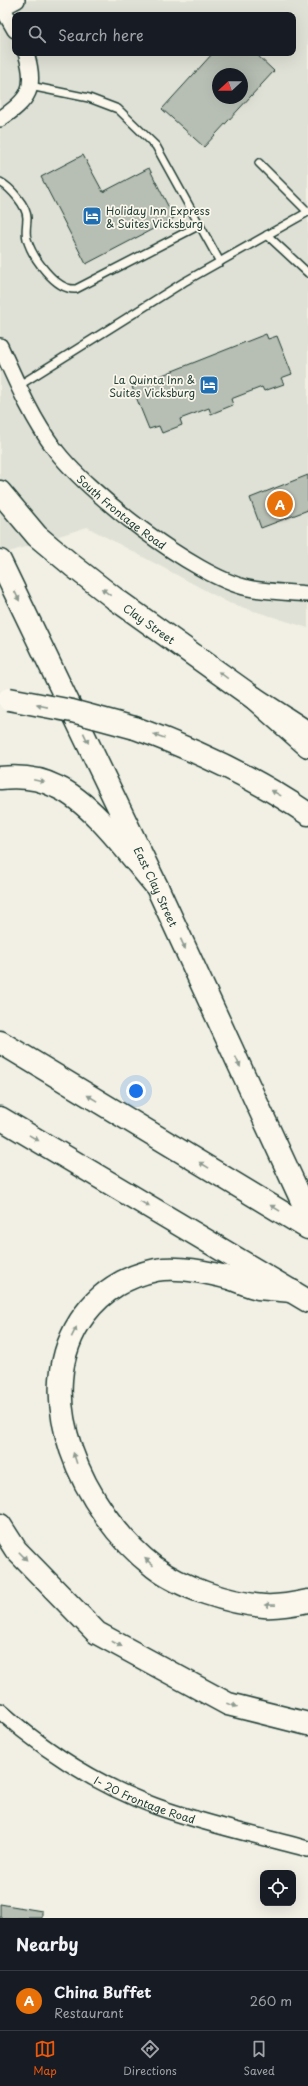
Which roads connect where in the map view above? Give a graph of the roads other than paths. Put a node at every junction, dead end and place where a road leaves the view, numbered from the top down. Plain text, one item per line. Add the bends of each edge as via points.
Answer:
1 (17, 0) edge
2 (1, 7) edge
3 (12, 25) edge
4 (27, 56) edge
5 (30, 86) junction
6 (0, 119) edge
7 (259, 164) dead end
8 (0, 182) edge
9 (308, 212) edge
10 (200, 224) junction
11 (267, 235) junction
12 (220, 262) junction
13 (308, 273) edge
14 (0, 346) edge
15 (18, 386) junction
16 (0, 492) edge
17 (0, 561) edge
18 (308, 594) edge
19 (254, 698) junction
20 (5, 699) edge
21 (308, 733) edge
22 (308, 746) edge
23 (0, 778) edge
24 (308, 814) edge
25 (157, 887) junction
26 (1, 1043) edge
27 (0, 1118) edge
28 (308, 1214) edge
29 (308, 1228) edge
30 (299, 1296) edge
31 (0, 1525) edge
32 (308, 1601) edge
33 (0, 1711) edge
34 (308, 1724) edge
35 (308, 1849) edge

1 - 2 street
2 - 3 street
4 - 5 street
5 - 6 street via 20,106
5 - 10 lane via 89,98 118,109 156,146
7 - 9 lane
8 - 10 lane via 14,192 27,215 27,239 40,266 60,286 69,290
9 - 11 lane
10 - 12 lane
11 - 12 lane
11 - 13 lane
12 - 15 lane
14 - 15 street, South Frontage Road
15 - 18 street, South Frontage Road via 54,448 82,480 169,548 234,584 248,588
19 -> 16 main road, Clay Street via 73,566 37,536
17 -> 25 main road, East Clay Street
19 - 21 main road
19 - 22 main road, Clay Street
24 -> 20 main road, bridge via 280,795 184,746 135,728 72,711
23 -> 25 main road via 15,776 43,781 77,799
25 -> 28 main road, East Clay Street
29 -> 26 main road
27 -> 30 main road
32 -> 30 main road via 265,1606 209,1593 155,1568 132,1548 112,1526 90,1495 69,1439 60,1385 66,1351 78,1323 109,1289 125,1280 157,1270 175,1269 204,1272
31 -> 34 main road via 16,1550 96,1633 228,1704
33 - 35 street, I- 20 Frontage Road via 48,1749 108,1785 155,1806

